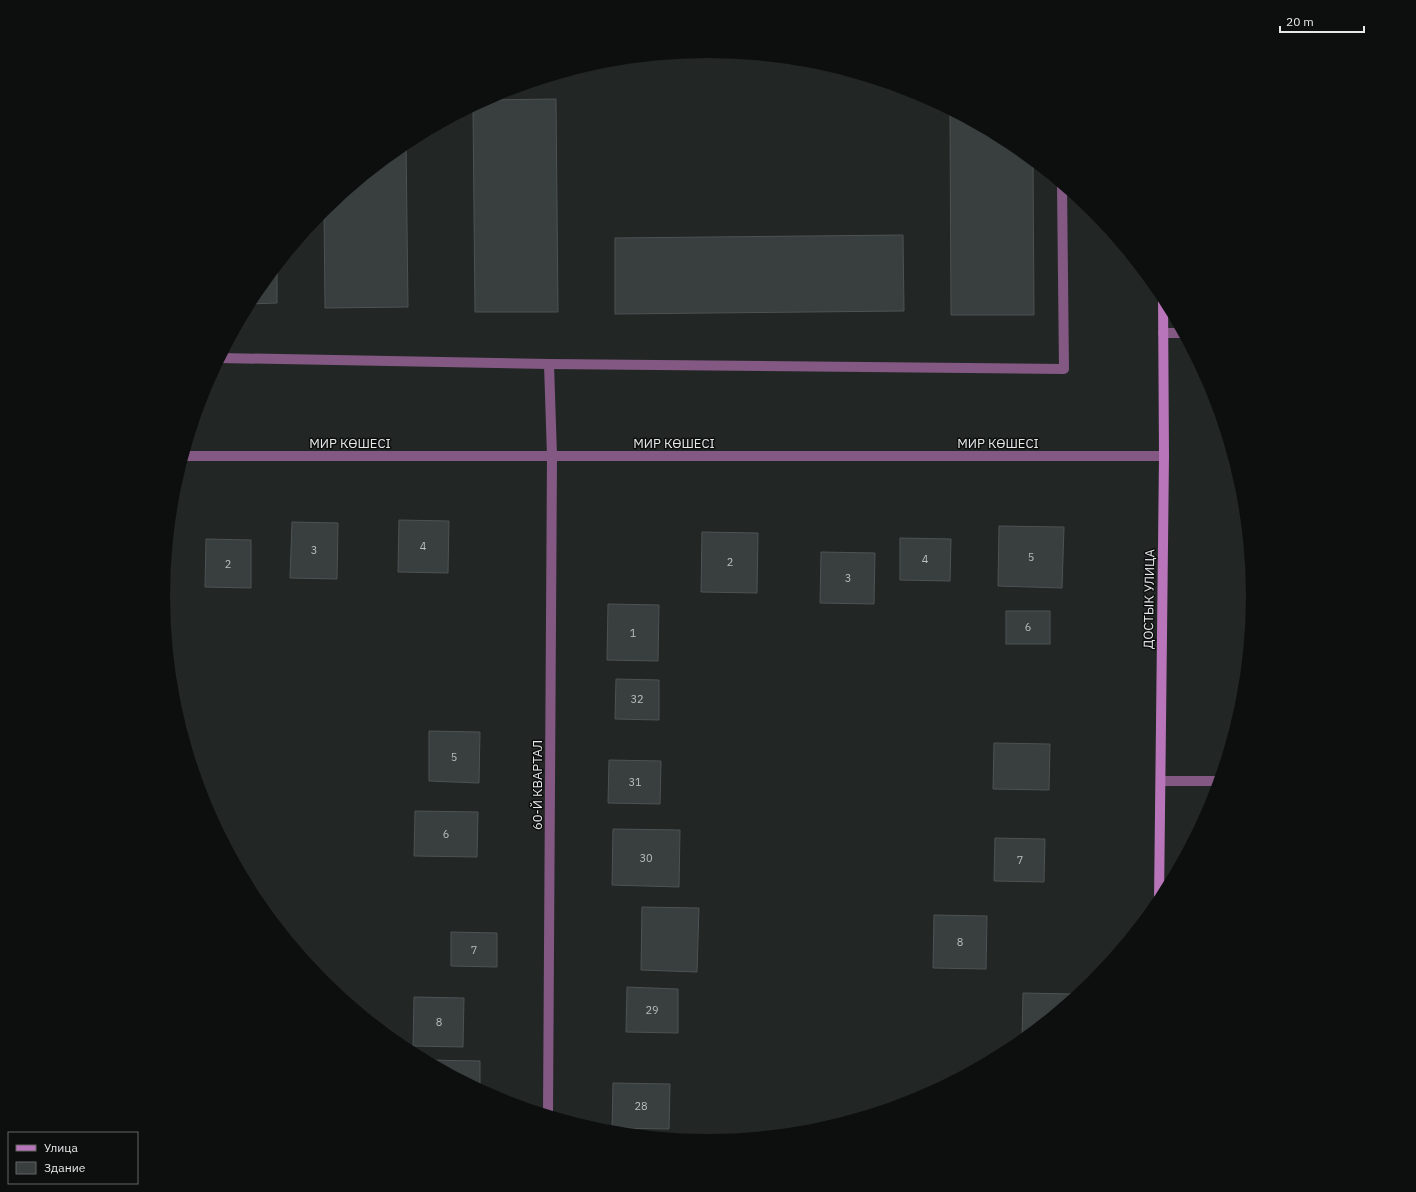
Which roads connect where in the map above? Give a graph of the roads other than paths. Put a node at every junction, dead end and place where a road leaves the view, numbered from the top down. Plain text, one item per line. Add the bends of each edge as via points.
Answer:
1 (1062, 191) edge
2 (1163, 310) edge
3 (1163, 333) junction
4 (1177, 333) edge
5 (225, 358) edge
6 (549, 364) junction
7 (188, 456) edge
8 (552, 456) junction
9 (1164, 456) junction
10 (1161, 781) junction
11 (1213, 781) edge
12 (1159, 888) edge
13 (548, 1109) edge

1 - 6 street via 1064,369
2 - 3 street, ДОСТЫК УЛИЦА
3 - 4 street
3 - 9 street, ДОСТЫК УЛИЦА
5 - 6 street
6 - 8 street, 60-Й КВАРТАЛ
7 - 8 street, МИР КӨШЕСІ
8 - 9 street, МИР КӨШЕСІ
8 - 13 street, 60-Й КВАРТАЛ
9 - 10 street, ДОСТЫК УЛИЦА
10 - 11 street
10 - 12 street, ДОСТЫК УЛИЦА

